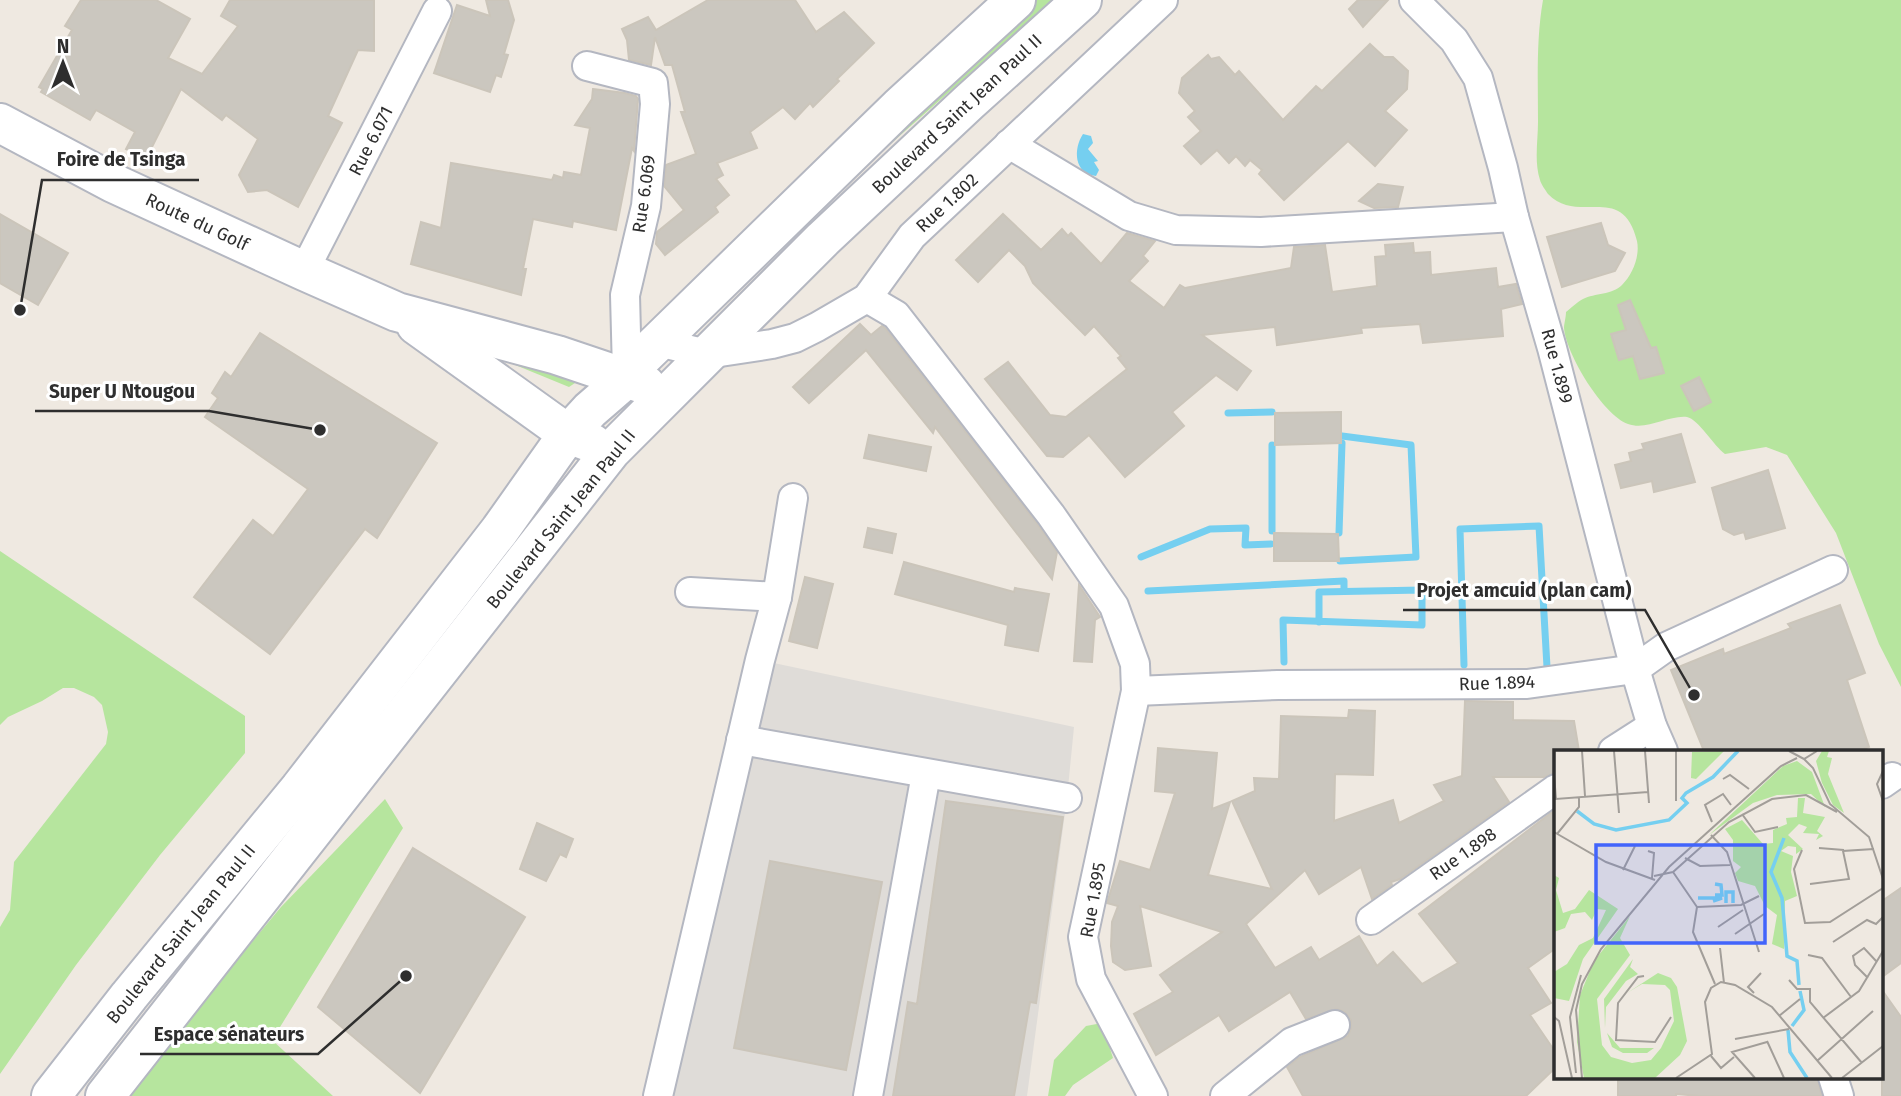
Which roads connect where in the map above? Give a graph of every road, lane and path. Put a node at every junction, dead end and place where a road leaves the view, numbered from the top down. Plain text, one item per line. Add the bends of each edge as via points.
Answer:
1 (1016, 0) edge
2 (1082, 0) edge
3 (1163, 0) edge
4 (1415, 0) edge
5 (437, 11) dead end
6 (587, 66) dead end
7 (0, 123) edge
8 (1009, 144) junction
9 (1514, 217) junction
10 (304, 271) junction
11 (867, 298) junction
12 (397, 312) junction
13 (658, 342) junction
14 (707, 354) junction
15 (627, 375) junction
16 (671, 393) junction
17 (568, 434) junction
18 (611, 451) junction
19 (793, 498) dead end
20 (1833, 569) dead end
21 (690, 592) dead end
22 (777, 597) junction
23 (1635, 669) junction
24 (1136, 691) junction
25 (1657, 738) edge
26 (741, 740) junction
27 (1616, 750) edge
28 (926, 774) junction
29 (1554, 790) edge
30 (1067, 798) dead end
31 (1371, 920) dead end
32 (1335, 1026) dead end
33 (1833, 1078) edge
34 (51, 1096) edge
35 (105, 1096) edge
36 (658, 1096) edge
37 (868, 1096) edge
38 (1153, 1096) edge
39 (1224, 1096) edge
40 (1839, 1096) edge

1 - 13 main road, Boulevard Saint Jean Paul II
2 - 14 main road, Boulevard Saint Jean Paul II via 823,239
3 - 8 street, Rue 1.802
4 - 9 street, Rue 1.899 via 1454,40 1478,78
5 - 10 street, Rue 6.071
6 - 15 street, Rue 6.069 via 653,83 646,206 625,295
7 - 10 main road, Route du Golf via 113,183
8 - 9 street via 1129,216 1177,230 1261,232
8 - 11 street, Rue 1.802 via 912,236
9 - 23 street, Rue 1.899
10 - 12 main road, Route du Golf
11 - 14 street, Rue 1.802 via 795,338
11 - 24 street, Rue 1.895 via 896,315 1051,515 1114,606 1135,664
12 - 15 main road, Route du Golf
12 - 17 main road, Route du Golf
13 - 14 street
13 - 15 main road, Boulevard Saint Jean Paul II
14 - 16 main road, Boulevard Saint Jean Paul II
15 - 16 main road, Route du Golf
15 - 17 main road, Boulevard Saint Jean Paul II
16 - 18 main road, Boulevard Saint Jean Paul II
17 - 18 main road, Route du Golf
17 - 34 main road, Boulevard Saint Jean Paul II via 500,530 300,788
18 - 35 main road, Boulevard Saint Jean Paul II
19 - 22 street
20 - 23 street, Rue 1.894 via 1666,647
21 - 22 street
22 - 26 street
23 - 24 street, Rue 1.894 via 1527,684
23 - 25 street, Rue 1.899
24 - 38 street, Rue 1.895 via 1083,937 1091,979
25 - 27 street
26 - 28 street
26 - 36 street
28 - 30 street
28 - 37 street
29 - 31 street, Rue 1.898
32 - 39 street via 1292,1042
33 - 40 street

